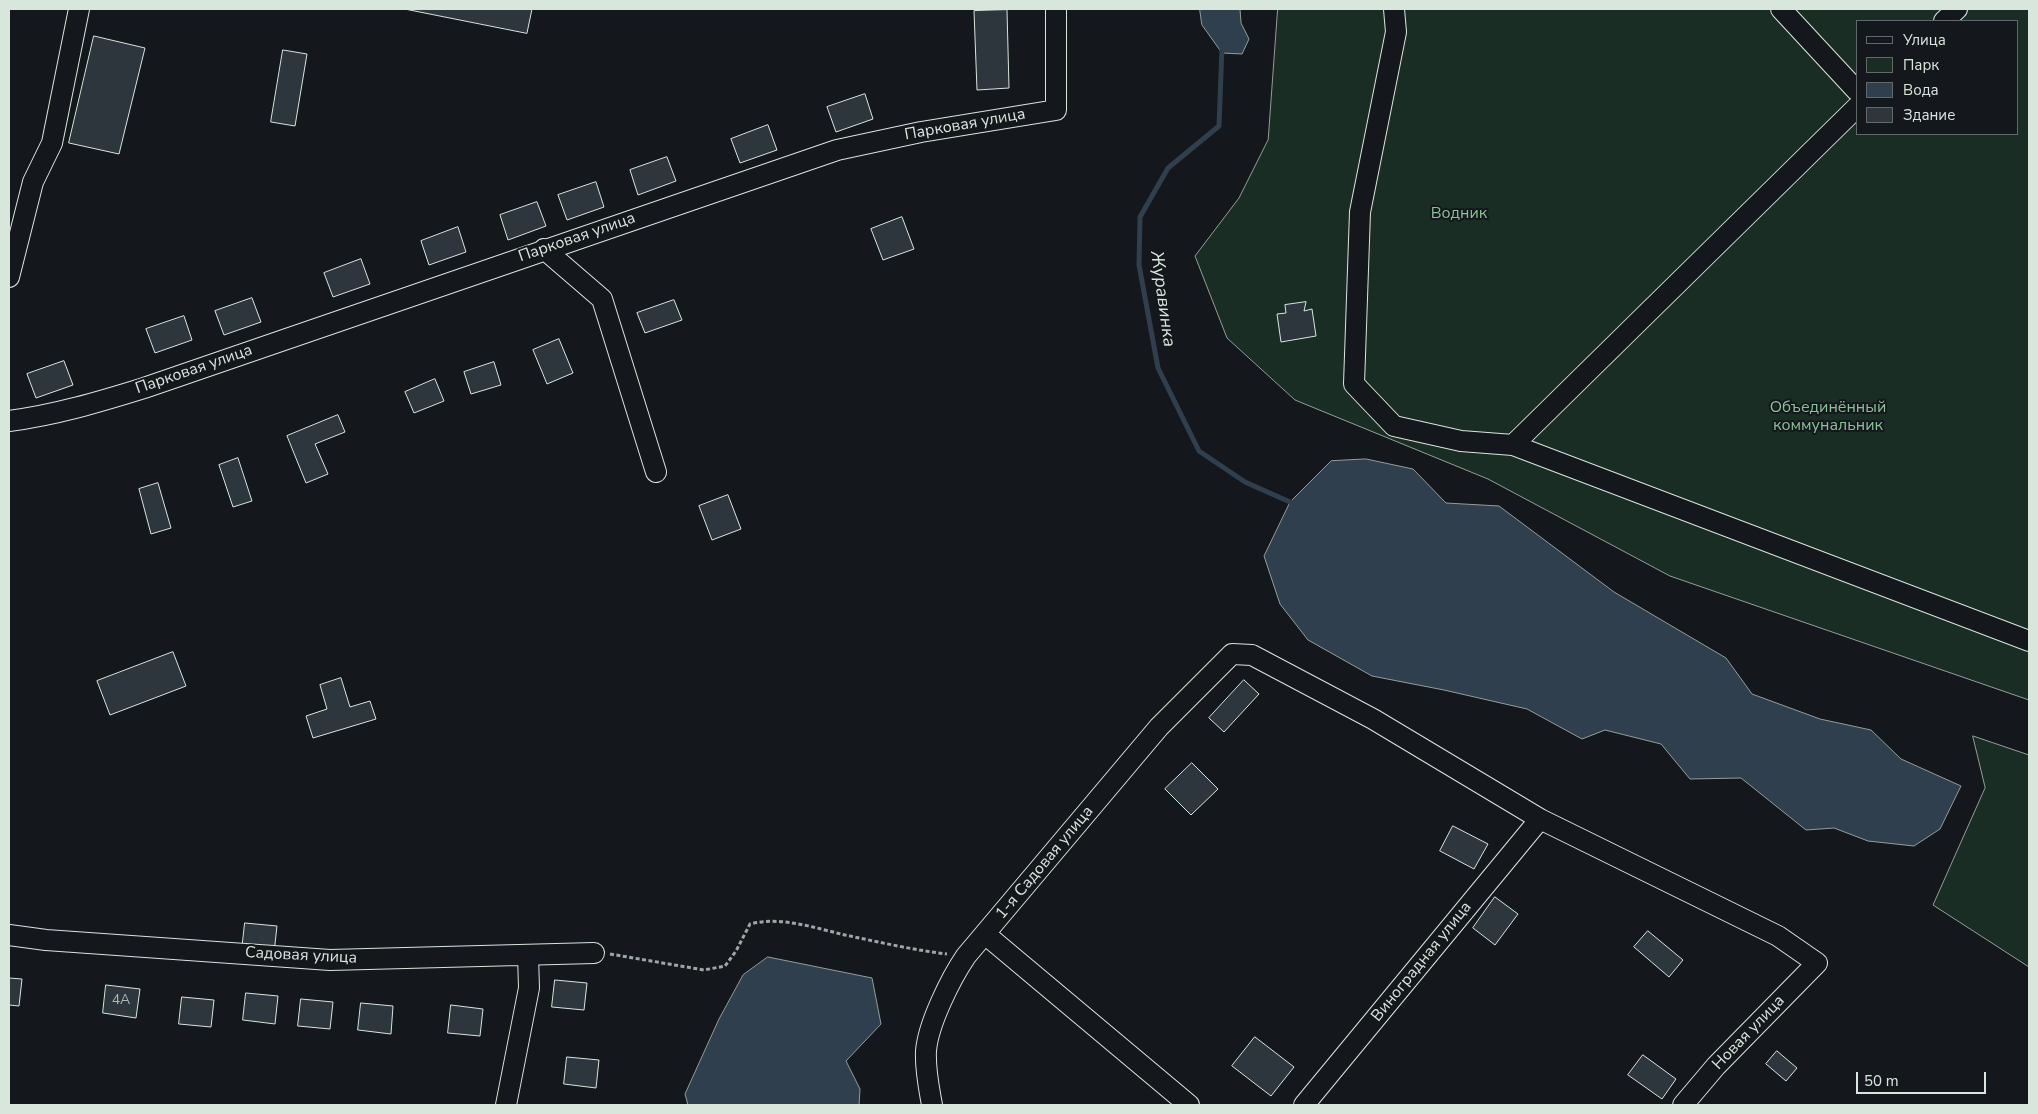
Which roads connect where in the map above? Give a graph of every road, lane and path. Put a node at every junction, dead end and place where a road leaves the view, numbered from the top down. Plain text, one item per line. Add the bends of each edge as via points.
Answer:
1 (79, 9) edge
2 (1056, 9) edge
3 (1394, 9) edge
4 (1781, 9) edge
5 (1957, 9) edge
6 (1945, 20) edge
7 (1856, 90) edge
8 (1856, 108) edge
9 (544, 249) junction
10 (9, 277) edge
11 (9, 421) edge
12 (1513, 445) junction
13 (656, 472) dead end
14 (2029, 641) edge
15 (1540, 818) junction
16 (985, 934) junction
17 (9, 935) edge
18 (594, 953) joint
19 (528, 955) junction
20 (966, 956) junction
21 (506, 1105) edge
22 (932, 1105) edge
23 (1189, 1105) edge
24 (1304, 1105) edge
25 (1683, 1105) edge

1 - 10 street via 52,143 33,182
2 - 9 street, Парковая улица via 1056,110 921,132 837,150
3 - 12 street via 1396,32 1360,212 1354,384 1394,426 1461,441
4 - 7 street
5 - 6 street
8 - 12 street
9 - 11 street, Парковая улица via 135,391 42,416
9 - 13 street via 602,298
12 - 14 street
15 - 16 street, 1-я Садовая улица via 1365,715 1252,655 1232,654 1159,727
15 - 24 street, Виноградная улица
15 - 25 street, Новая улица via 1778,936 1817,963 1716,1066
16 - 20 street, 1-я Садовая улица
16 - 23 street
17 - 19 street, Садовая улица via 330,960
18 - 19 street, Садовая улица
18 - 20 path via 704,970 725,966 750,924 763,921 791,923 914,950
19 - 21 street via 529,988
20 - 22 street, 1-я Садовая улица via 954,974 926,1050

